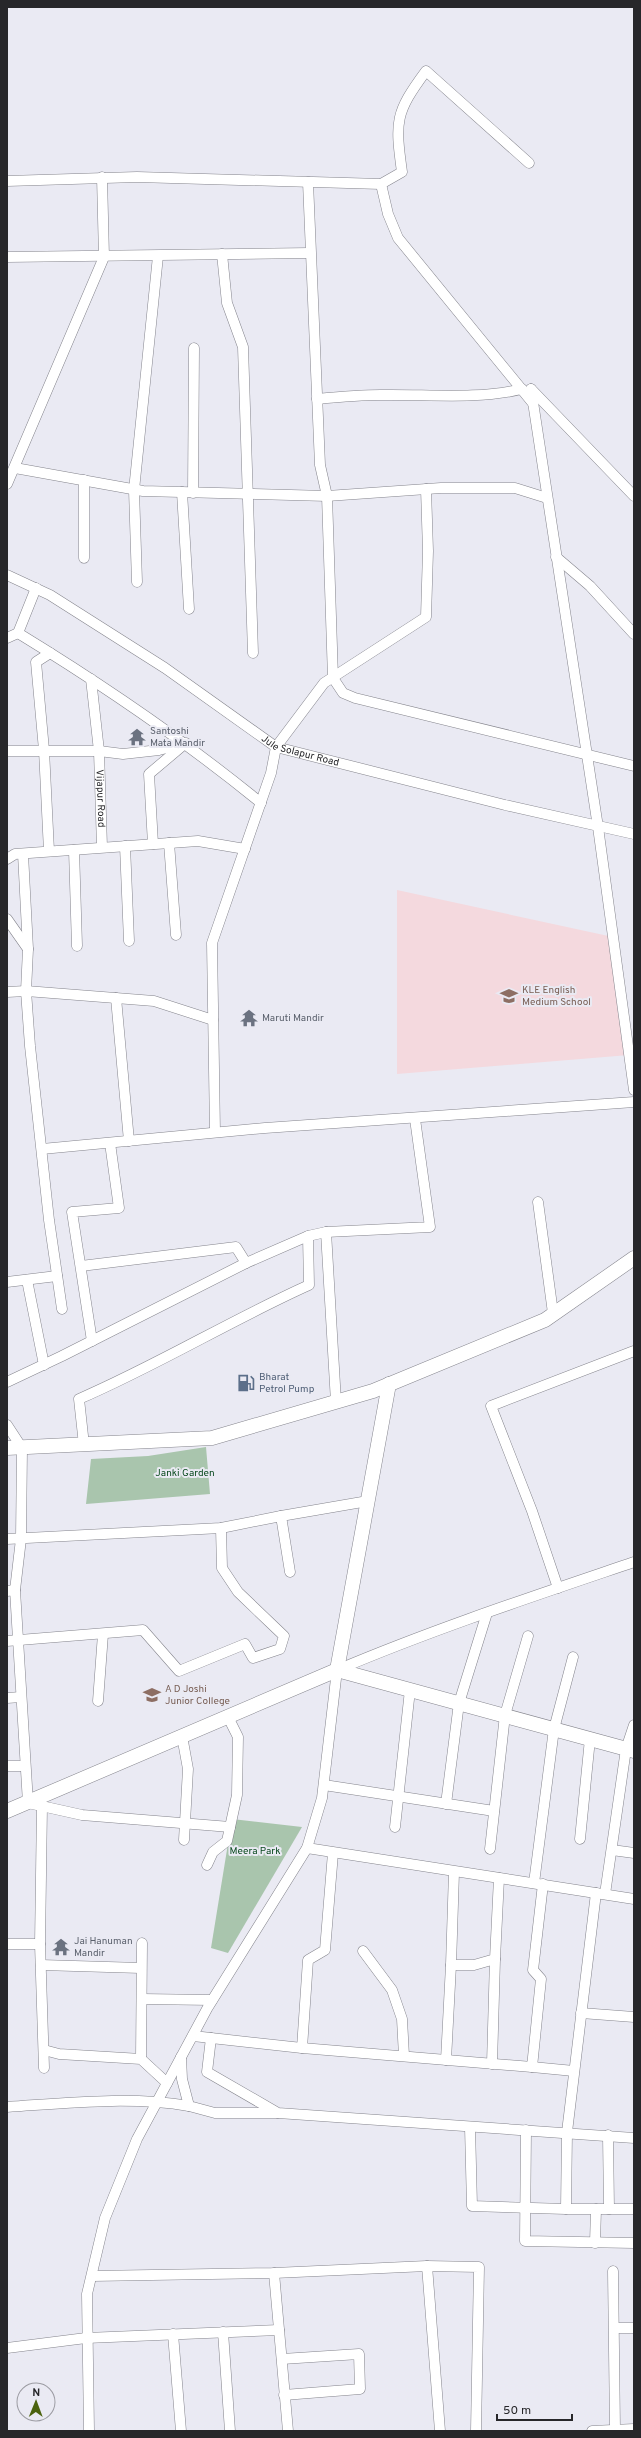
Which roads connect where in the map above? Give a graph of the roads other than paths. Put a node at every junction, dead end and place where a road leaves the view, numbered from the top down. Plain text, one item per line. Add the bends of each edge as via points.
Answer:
1 (529, 163) dead end
2 (102, 177) junction
3 (7, 181) edge
4 (308, 182) junction
5 (381, 184) junction
6 (310, 253) junction
7 (222, 254) junction
8 (158, 256) junction
9 (7, 257) edge
10 (104, 257) junction
11 (194, 348) dead end
12 (522, 389) junction
13 (317, 399) junction
14 (533, 403) junction
15 (15, 468) junction
16 (84, 480) junction
17 (7, 484) edge
18 (426, 489) junction
19 (134, 490) junction
20 (182, 492) junction
21 (193, 493) junction
22 (247, 494) junction
23 (327, 496) junction
24 (634, 496) edge
25 (547, 498) junction
26 (556, 557) junction
27 (84, 558) dead end
28 (7, 575) edge
29 (137, 582) dead end
30 (36, 588) junction
31 (189, 609) dead end
32 (18, 633) junction
33 (634, 634) edge
34 (7, 638) edge
35 (50, 653) junction
36 (253, 653) dead end
37 (332, 678) junction
38 (91, 679) junction
39 (186, 743) junction
40 (276, 746) junction
41 (7, 750) edge
42 (44, 750) junction
43 (99, 751) junction
44 (587, 753) junction
45 (634, 766) edge
46 (261, 803) junction
47 (598, 827) junction
48 (634, 834) edge
49 (169, 843) junction
50 (153, 844) junction
51 (125, 846) junction
52 (102, 847) junction
53 (245, 849) junction
54 (74, 850) junction
55 (49, 851) junction
56 (23, 854) junction
57 (7, 859) edge
58 (7, 919) edge
59 (176, 935) dead end
60 (129, 941) dead end
61 (77, 946) dead end
62 (28, 949) junction
63 (26, 991) junction
64 (7, 992) edge
65 (116, 998) junction
66 (213, 1020) junction
67 (634, 1090) edge
68 (634, 1102) edge
69 (415, 1119) junction
70 (215, 1132) junction
71 (129, 1141) junction
72 (110, 1143) junction
73 (42, 1149) junction
74 (538, 1202) dead end
75 (326, 1232) junction
76 (308, 1236) junction
77 (634, 1258) edge
78 (246, 1263) junction
79 (80, 1266) junction
80 (57, 1276) junction
81 (27, 1280) junction
82 (7, 1282) edge
83 (62, 1309) dead end
84 (553, 1313) junction
85 (92, 1341) junction
86 (634, 1352) edge
87 (44, 1364) junction
88 (7, 1382) edge
89 (389, 1384) junction
90 (336, 1402) junction
91 (7, 1425) edge
92 (84, 1445) junction
93 (7, 1448) edge
94 (22, 1448) junction
95 (368, 1501) junction
96 (281, 1516) junction
97 (221, 1528) junction
98 (7, 1539) edge
99 (20, 1539) junction
100 (634, 1562) edge
101 (290, 1572) dead end
102 (558, 1588) junction
103 (11, 1591) edge
104 (487, 1613) junction
105 (103, 1634) junction
106 (528, 1636) dead end
107 (7, 1641) edge
108 (18, 1641) junction
109 (573, 1658) dead end
110 (337, 1670) junction
111 (410, 1690) junction
112 (21, 1697) junction
113 (7, 1698) edge
114 (98, 1701) dead end
115 (459, 1703) junction
116 (505, 1715) junction
117 (228, 1717) junction
118 (634, 1725) edge
119 (554, 1729) junction
120 (182, 1736) junction
121 (590, 1739) junction
122 (630, 1750) edge
123 (7, 1766) edge
124 (26, 1766) junction
125 (324, 1784) junction
126 (398, 1796) junction
127 (28, 1803) junction
128 (446, 1804) junction
129 (42, 1806) junction
130 (494, 1811) junction
131 (7, 1812) edge
132 (184, 1824) junction
133 (230, 1827) junction
134 (395, 1827) dead end
135 (580, 1839) dead end
136 (184, 1840) dead end
137 (307, 1848) junction
138 (490, 1849) dead end
139 (612, 1850) junction
140 (333, 1853) junction
141 (634, 1853) edge
142 (207, 1865) dead end
143 (454, 1872) junction
144 (499, 1878) junction
145 (539, 1883) junction
146 (600, 1894) junction
147 (634, 1899) edge
148 (142, 1943) dead end
149 (7, 1944) edge
150 (40, 1944) junction
151 (363, 1951) dead end
152 (495, 1959) junction
153 (451, 1964) junction
154 (41, 1965) junction
155 (141, 1968) junction
156 (142, 1999) junction
157 (212, 2000) junction
158 (581, 2013) junction
159 (634, 2017) edge
160 (193, 2036) junction
161 (211, 2038) junction
162 (302, 2048) junction
163 (44, 2050) junction
164 (404, 2056) junction
165 (181, 2058) junction
166 (141, 2059) junction
167 (446, 2060) junction
168 (492, 2064) junction
169 (532, 2067) junction
170 (44, 2068) dead end
171 (574, 2071) junction
172 (167, 2083) junction
173 (158, 2100) junction
174 (189, 2106) junction
175 (7, 2107) edge
176 (278, 2113) junction
177 (470, 2127) junction
178 (526, 2130) junction
179 (567, 2132) junction
180 (608, 2135) junction
181 (634, 2138) edge
182 (524, 2208) junction
183 (566, 2209) junction
184 (596, 2209) junction
185 (609, 2209) junction
186 (634, 2209) edge
187 (595, 2243) junction
188 (634, 2243) edge
189 (427, 2266) junction
190 (613, 2271) dead end
191 (274, 2273) junction
192 (92, 2276) junction
193 (615, 2328) junction
194 (634, 2328) edge
195 (279, 2330) junction
196 (223, 2332) junction
197 (172, 2334) junction
198 (86, 2338) junction
199 (7, 2348) edge
200 (282, 2359) junction
201 (284, 2395) junction
202 (615, 2429) junction
203 (634, 2429) edge
204 (89, 2431) edge
205 (181, 2431) edge
206 (230, 2431) edge
207 (288, 2431) edge
208 (440, 2431) edge
209 (476, 2431) edge
210 (592, 2431) edge

1 - 5 street via 426,71 404,100 396,128 402,172
2 - 3 street
2 - 4 street
2 - 10 street
4 - 5 street
4 - 6 street
5 - 12 street via 388,214 398,238
6 - 7 street
6 - 13 street
7 - 8 street
7 - 22 street via 227,303 243,347
8 - 10 street
8 - 19 street
9 - 10 street
10 - 15 street
11 - 21 street
12 - 13 street via 450,396 380,395
12 - 14 street
13 - 23 street via 320,465
14 - 24 street via 530,389
14 - 25 street
15 - 16 street
15 - 17 street
16 - 19 street
16 - 27 street
18 - 23 street
18 - 25 street via 516,488
18 - 37 street via 426,617
19 - 20 street
19 - 29 street
20 - 21 street
20 - 31 street
21 - 22 street
22 - 23 street
22 - 36 street
23 - 37 street
25 - 26 street
26 - 33 street via 590,586
26 - 44 street
28 - 30 street, Jule Solapur Road
30 - 32 street
30 - 40 street, Jule Solapur Road via 165,668
32 - 34 street
32 - 35 street
35 - 38 street
35 - 42 street via 36,662
37 - 40 street via 324,683
37 - 44 street via 343,693 355,698
38 - 39 street
38 - 43 street, Vijapur Road
39 - 43 street via 145,753
39 - 46 street
39 - 50 street via 149,774
40 - 46 street via 271,773
40 - 47 street, Jule Solapur Road
41 - 42 street
42 - 43 street
42 - 55 street
43 - 52 street, Vijapur Road
44 - 45 street
44 - 47 street
46 - 53 street
47 - 48 street, Jule Solapur Road
47 - 67 street
49 - 50 street
49 - 53 street via 198,841
49 - 59 street
50 - 51 street
51 - 52 street
51 - 60 street
52 - 54 street
53 - 66 street via 212,943
54 - 55 street
54 - 61 street
55 - 56 street
56 - 57 street via 15,854
56 - 62 street
58 - 62 street
62 - 63 street
63 - 64 street
63 - 65 street
63 - 73 street
65 - 66 street via 154,1002
65 - 71 street
66 - 70 street
68 - 69 street
69 - 70 street
69 - 75 street via 430,1227
70 - 71 street
71 - 72 street
72 - 73 street
72 - 79 street via 119,1208 72,1212
73 - 80 street
74 - 84 street
75 - 76 street
75 - 90 street
76 - 78 street
76 - 92 street via 309,1285 260,1307 118,1382 79,1399
77 - 84 street
78 - 79 street via 236,1246
78 - 85 street
79 - 85 street
80 - 81 street
80 - 83 street
81 - 82 street
81 - 87 street
84 - 89 street via 545,1320
85 - 87 street
86 - 102 street via 491,1406 532,1511
87 - 88 street
89 - 90 street
89 - 95 street
90 - 92 street via 212,1438
91 - 94 street
92 - 94 street
93 - 94 street
94 - 99 street
95 - 96 street
95 - 110 street
96 - 97 street
96 - 101 street
97 - 99 street
97 - 105 street via 222,1568 238,1592 284,1636 280,1649 253,1658 246,1644 180,1671 143,1630
98 - 99 street
99 - 103 street
100 - 102 street
102 - 104 street
103 - 108 street
104 - 110 street
104 - 115 street
105 - 108 street
105 - 114 street
106 - 116 street
107 - 108 street
108 - 112 street
109 - 119 street
110 - 111 street
110 - 117 street
110 - 125 street
111 - 115 street
111 - 126 street
112 - 113 street
112 - 124 street
115 - 116 street
115 - 128 street
116 - 119 street
116 - 130 street
117 - 120 street
117 - 133 street via 238,1737 237,1795
118 - 122 street
119 - 121 street
119 - 145 street
120 - 127 street
120 - 132 street via 188,1769
121 - 122 street
121 - 135 street
122 - 139 street
123 - 124 street
124 - 127 street
125 - 126 street
125 - 137 street
126 - 128 street
126 - 134 street
127 - 129 street
127 - 131 street
128 - 130 street
129 - 132 street via 82,1815
129 - 150 street
130 - 138 street
132 - 133 street
132 - 136 street
133 - 142 street via 228,1841 213,1852
137 - 140 street
137 - 157 street
139 - 141 street
139 - 146 street
140 - 143 street
140 - 162 street via 325,1950 308,1960
143 - 144 street
143 - 153 street
144 - 145 street
144 - 152 street
145 - 146 street
145 - 169 street via 533,1970 541,1979
146 - 147 street
146 - 158 street
148 - 155 street
149 - 150 street
150 - 154 street
151 - 164 street via 392,1990 402,2019
152 - 153 street via 474,1965
152 - 168 street
153 - 167 street
154 - 155 street
154 - 163 street
155 - 156 street
156 - 157 street
156 - 166 street
157 - 160 street
158 - 159 street
158 - 171 street
160 - 161 street
160 - 165 street
161 - 162 street
161 - 176 street via 207,2072
162 - 164 street
163 - 166 street via 60,2054
163 - 170 street
164 - 167 street
165 - 172 street
165 - 174 street via 182,2079
166 - 172 street
167 - 168 street
168 - 169 street
169 - 171 street
171 - 179 street
172 - 173 street
173 - 174 street
173 - 175 street via 91,2101
173 - 192 street via 138,2139 106,2218
174 - 176 street via 215,2113
176 - 177 street
177 - 178 street
177 - 182 street via 472,2206
178 - 179 street
178 - 182 street
179 - 180 street
179 - 183 street
180 - 181 street
180 - 185 street
182 - 183 street
182 - 187 street via 525,2241
183 - 184 street
184 - 185 street
184 - 187 street
185 - 186 street
187 - 188 street
189 - 191 street
189 - 208 street
189 - 209 street via 479,2267
190 - 193 street
191 - 192 street
191 - 195 street
192 - 198 street via 87,2294
193 - 194 street
193 - 202 street
195 - 196 street
195 - 200 street
196 - 197 street
196 - 206 street
197 - 198 street
197 - 205 street
198 - 199 street
198 - 204 street
200 - 201 street
200 - 201 street via 359,2354 360,2389
201 - 207 street
202 - 203 street
202 - 210 street

